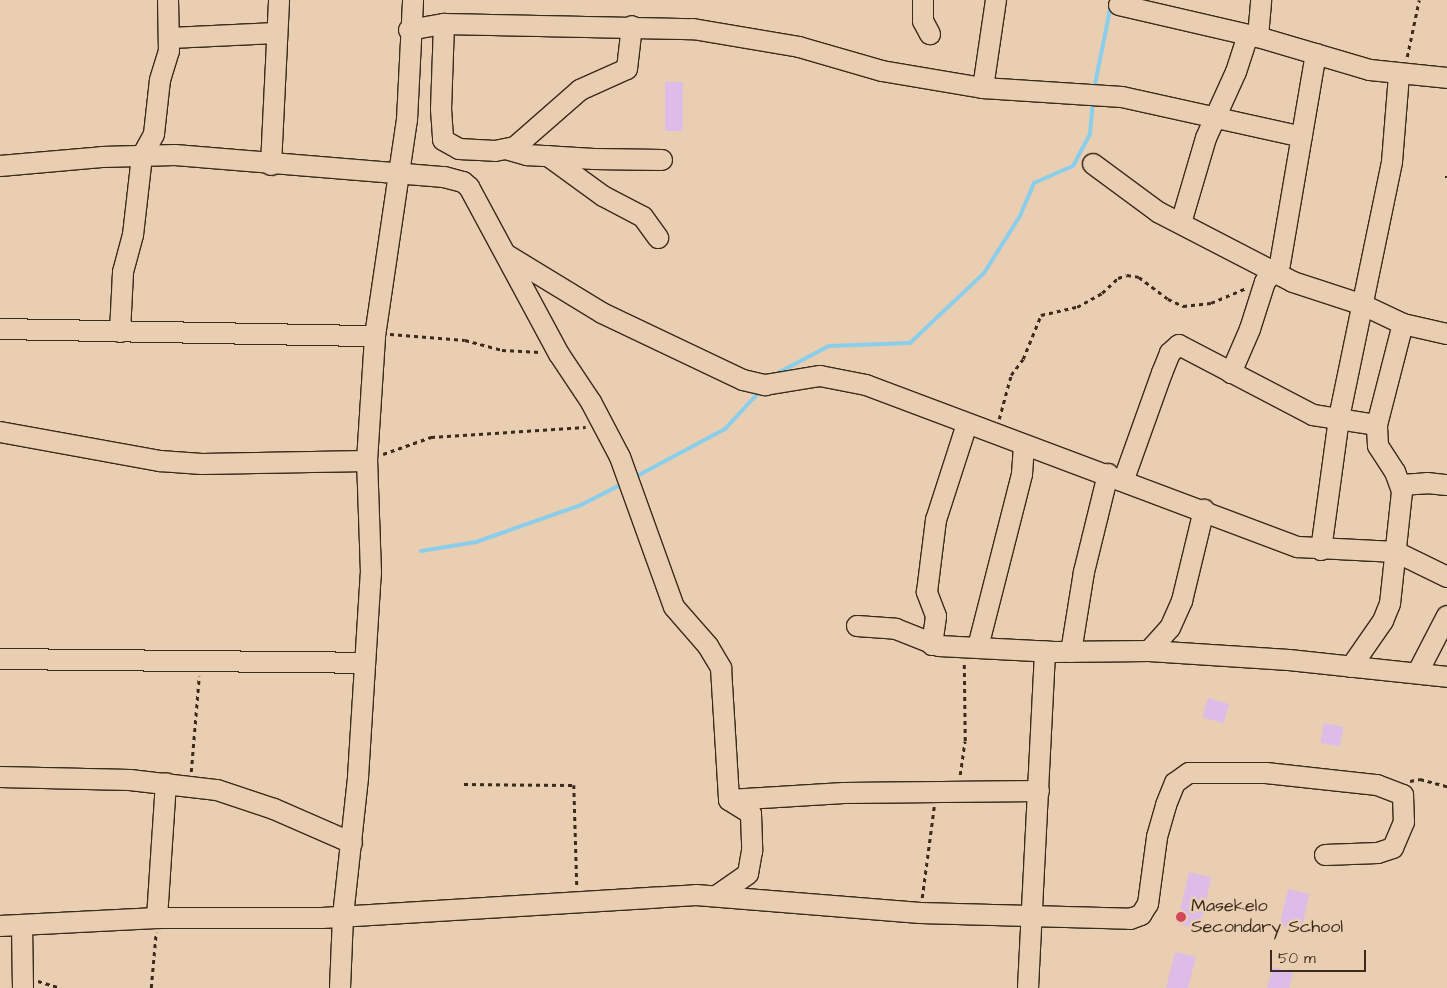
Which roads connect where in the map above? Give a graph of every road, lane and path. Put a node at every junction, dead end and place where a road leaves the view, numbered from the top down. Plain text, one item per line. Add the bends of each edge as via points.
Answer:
1 (168, 0) edge
2 (280, 0) edge
3 (413, 0) edge
4 (923, 0) edge
5 (996, 0) edge
6 (1261, 0) edge
7 (1419, 0) edge
8 (1119, 5) dead end
9 (444, 24) junction
10 (632, 26) junction
11 (409, 30) junction
12 (277, 33) junction
13 (930, 34) dead end
14 (1252, 37) junction
15 (170, 38) junction
16 (1316, 54) junction
17 (1399, 75) junction
18 (1447, 78) edge
19 (983, 88) junction
20 (1216, 118) junction
21 (1302, 137) junction
22 (509, 150) junction
23 (142, 156) junction
24 (548, 156) junction
25 (662, 160) dead end
26 (1093, 164) dead end
27 (271, 165) junction
28 (0, 166) edge
29 (397, 175) junction
30 (1181, 224) junction
31 (658, 238) dead end
32 (503, 252) junction
33 (1272, 274) junction
34 (1363, 305) junction
35 (1403, 324) junction
36 (0, 329) edge
37 (120, 332) junction
38 (1447, 334) edge
39 (375, 336) junction
40 (559, 354) junction
41 (1231, 374) junction
42 (1339, 418) junction
43 (602, 424) junction
44 (966, 424) junction
45 (1377, 425) junction
46 (0, 432) edge
47 (994, 434) junction
48 (1024, 446) junction
49 (367, 461) junction
50 (1116, 477) junction
51 (1401, 485) junction
52 (1447, 485) edge
53 (1204, 510) junction
54 (1321, 550) junction
55 (1396, 552) junction
56 (1447, 576) edge
57 (1447, 616) edge
58 (857, 626) dead end
59 (932, 645) junction
60 (971, 647) junction
61 (1046, 651) junction
62 (1149, 651) junction
63 (1071, 652) junction
64 (0, 659) edge
65 (200, 660) junction
66 (364, 663) junction
67 (1351, 667) junction
68 (1418, 672) junction
69 (1447, 677) edge
70 (0, 777) edge
71 (958, 780) dead end
72 (166, 783) junction
73 (464, 784) dead end
74 (189, 786) junction
75 (1038, 791) junction
76 (936, 794) junction
77 (729, 800) junction
78 (352, 843) junction
79 (1325, 855) dead end
80 (717, 896) junction
81 (577, 901) junction
82 (920, 913) junction
83 (1030, 914) junction
84 (343, 916) junction
85 (156, 918) junction
86 (0, 926) edge
87 (22, 926) junction
88 (23, 982) edge
89 (61, 988) edge
90 (150, 988) edge
91 (340, 988) edge
92 (1028, 988) edge

1 - 15 street
2 - 12 street
3 - 11 street
4 - 13 street via 923,21
5 - 19 street
6 - 14 street
7 - 17 path via 1407,60
8 - 14 street
9 - 10 street
9 - 11 street
9 - 22 street via 443,140 451,146 472,151
10 - 19 street via 726,34 834,55 882,71
10 - 22 street via 627,69 580,90
11 - 29 street via 409,90
12 - 15 street
12 - 27 street
14 - 16 street
14 - 20 street
15 - 23 street via 158,90 154,134
16 - 17 street
16 - 21 street
17 - 18 street
17 - 34 street via 1392,162
19 - 20 street via 1122,97
20 - 21 street
20 - 30 street via 1199,158
21 - 33 street via 1281,258
22 - 24 street
23 - 27 street via 204,157
23 - 28 street
23 - 37 street via 135,223 123,272
24 - 25 street
24 - 31 street via 603,196 644,217
26 - 30 street via 1142,201
27 - 29 street
29 - 32 street via 444,177 463,182
29 - 39 street
30 - 33 street
32 - 40 street
32 - 44 street via 602,313 743,380 765,385 820,376 841,378 889,391
33 - 34 street
33 - 41 street
33 - 47 path via 1228,298 1194,307 1176,303 1139,277 1127,275 1077,308 1041,315 1023,359 1011,375
34 - 35 street
34 - 42 street
35 - 38 street
35 - 45 street
36 - 37 street
37 - 39 street
39 - 40 path via 400,333 427,339 476,342 502,350
39 - 49 street
40 - 43 street
41 - 42 street via 1313,415
41 - 50 street via 1184,346 1175,346
42 - 45 street
42 - 54 street
43 - 49 path via 565,430 431,437
43 - 77 street via 630,480 674,607 708,646 721,668
44 - 47 street
44 - 59 street via 936,520 926,592 936,616
45 - 51 street via 1379,449
46 - 49 street via 160,461 202,464
47 - 48 street
48 - 50 street
48 - 60 street via 1022,474
49 - 66 street via 371,573
50 - 53 street
50 - 63 street via 1084,572
51 - 52 street via 1427,482
51 - 55 street via 1402,512
53 - 54 street via 1298,547
53 - 62 street via 1182,601 1170,628
54 - 55 street
55 - 56 street
55 - 67 street via 1387,613
57 - 68 street
58 - 59 street via 896,629
59 - 60 street
60 - 61 street
60 - 71 path via 965,741
61 - 63 street
61 - 75 street via 1041,693
62 - 63 street
62 - 67 street
64 - 65 street
65 - 66 street
65 - 74 path
66 - 78 street
67 - 68 street
68 - 69 street
70 - 72 street via 104,778
72 - 74 street
72 - 85 street
73 - 81 path via 574,785
74 - 78 street via 235,794
75 - 76 street
75 - 83 street
76 - 77 street via 844,793
76 - 82 path
77 - 80 street via 751,814 750,868 741,881
78 - 84 street
79 - 83 street via 1378,853 1392,848 1404,822 1403,795 1377,785 1266,773 1189,774 1175,783 1166,805 1157,837 1148,904 1141,915 1117,919
80 - 81 street
80 - 82 street via 745,901
81 - 84 street
82 - 83 street
83 - 92 street
84 - 85 street
84 - 91 street
85 - 87 street
85 - 90 path
86 - 87 street
87 - 88 street
88 - 89 path

